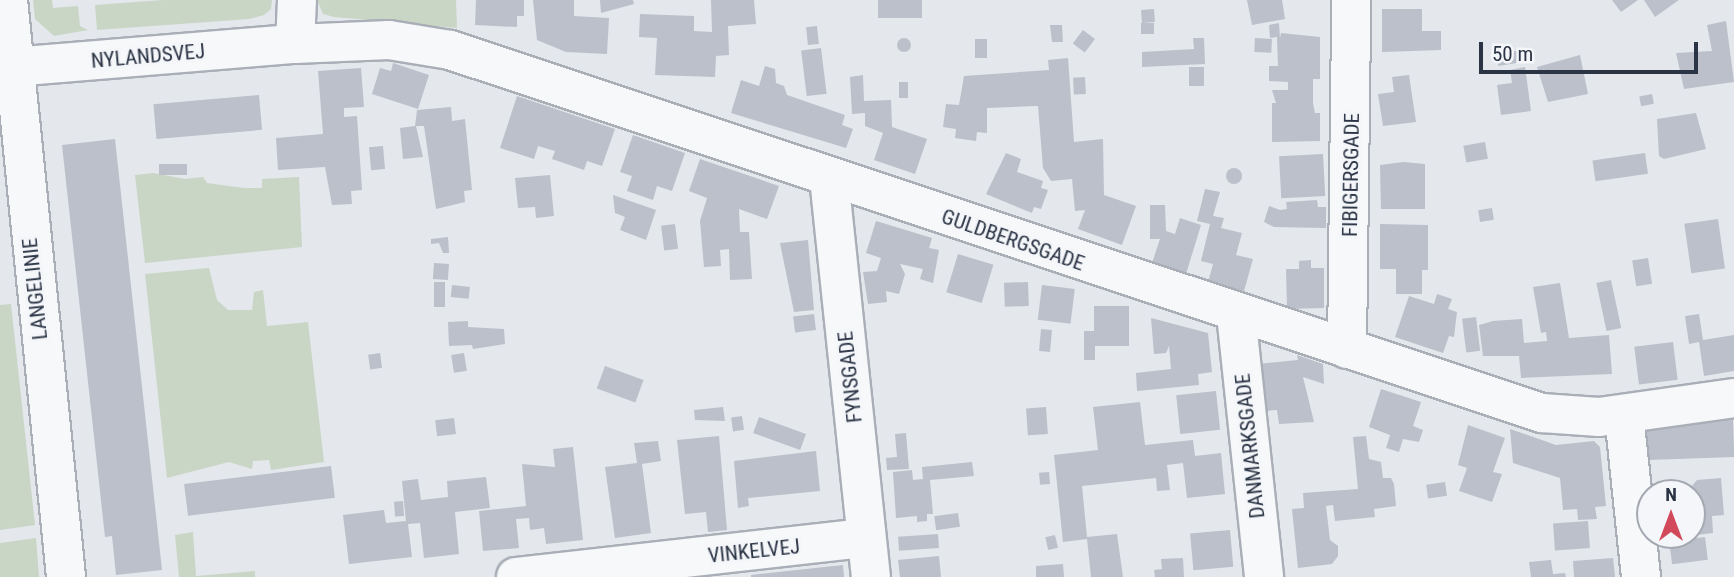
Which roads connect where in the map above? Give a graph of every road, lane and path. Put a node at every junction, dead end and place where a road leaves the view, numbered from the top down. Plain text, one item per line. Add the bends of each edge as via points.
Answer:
1 (8, 0) edge
2 (297, 0) edge
3 (1351, 0) edge
4 (295, 44) junction
5 (7, 68) edge
6 (830, 178) junction
7 (1236, 314) junction
8 (1347, 349) junction
9 (1734, 398) edge
10 (1624, 415) junction
11 (866, 538) junction
12 (66, 577) edge
13 (516, 577) edge
14 (871, 577) edge
15 (1264, 577) edge
16 (1641, 577) edge

1 - 5 street, LANGELINIE
2 - 4 street
3 - 8 street, FIBIGERSGADE
4 - 5 street, NYLANDSVEJ
4 - 6 street, GULDBERGSGADE via 389,40 450,50
5 - 12 street, LANGELINIE
6 - 7 street, GULDBERGSGADE
6 - 11 street, FYNSGADE
7 - 8 street, GULDBERGSGADE
7 - 15 street, DANMARKSGADE
8 - 10 street, GULDBERGSGADE via 1542,413 1575,418
9 - 10 street, GULDBERGSGADE
10 - 16 street
11 - 13 street, VINKELVEJ
11 - 14 street, FYNSGADE

